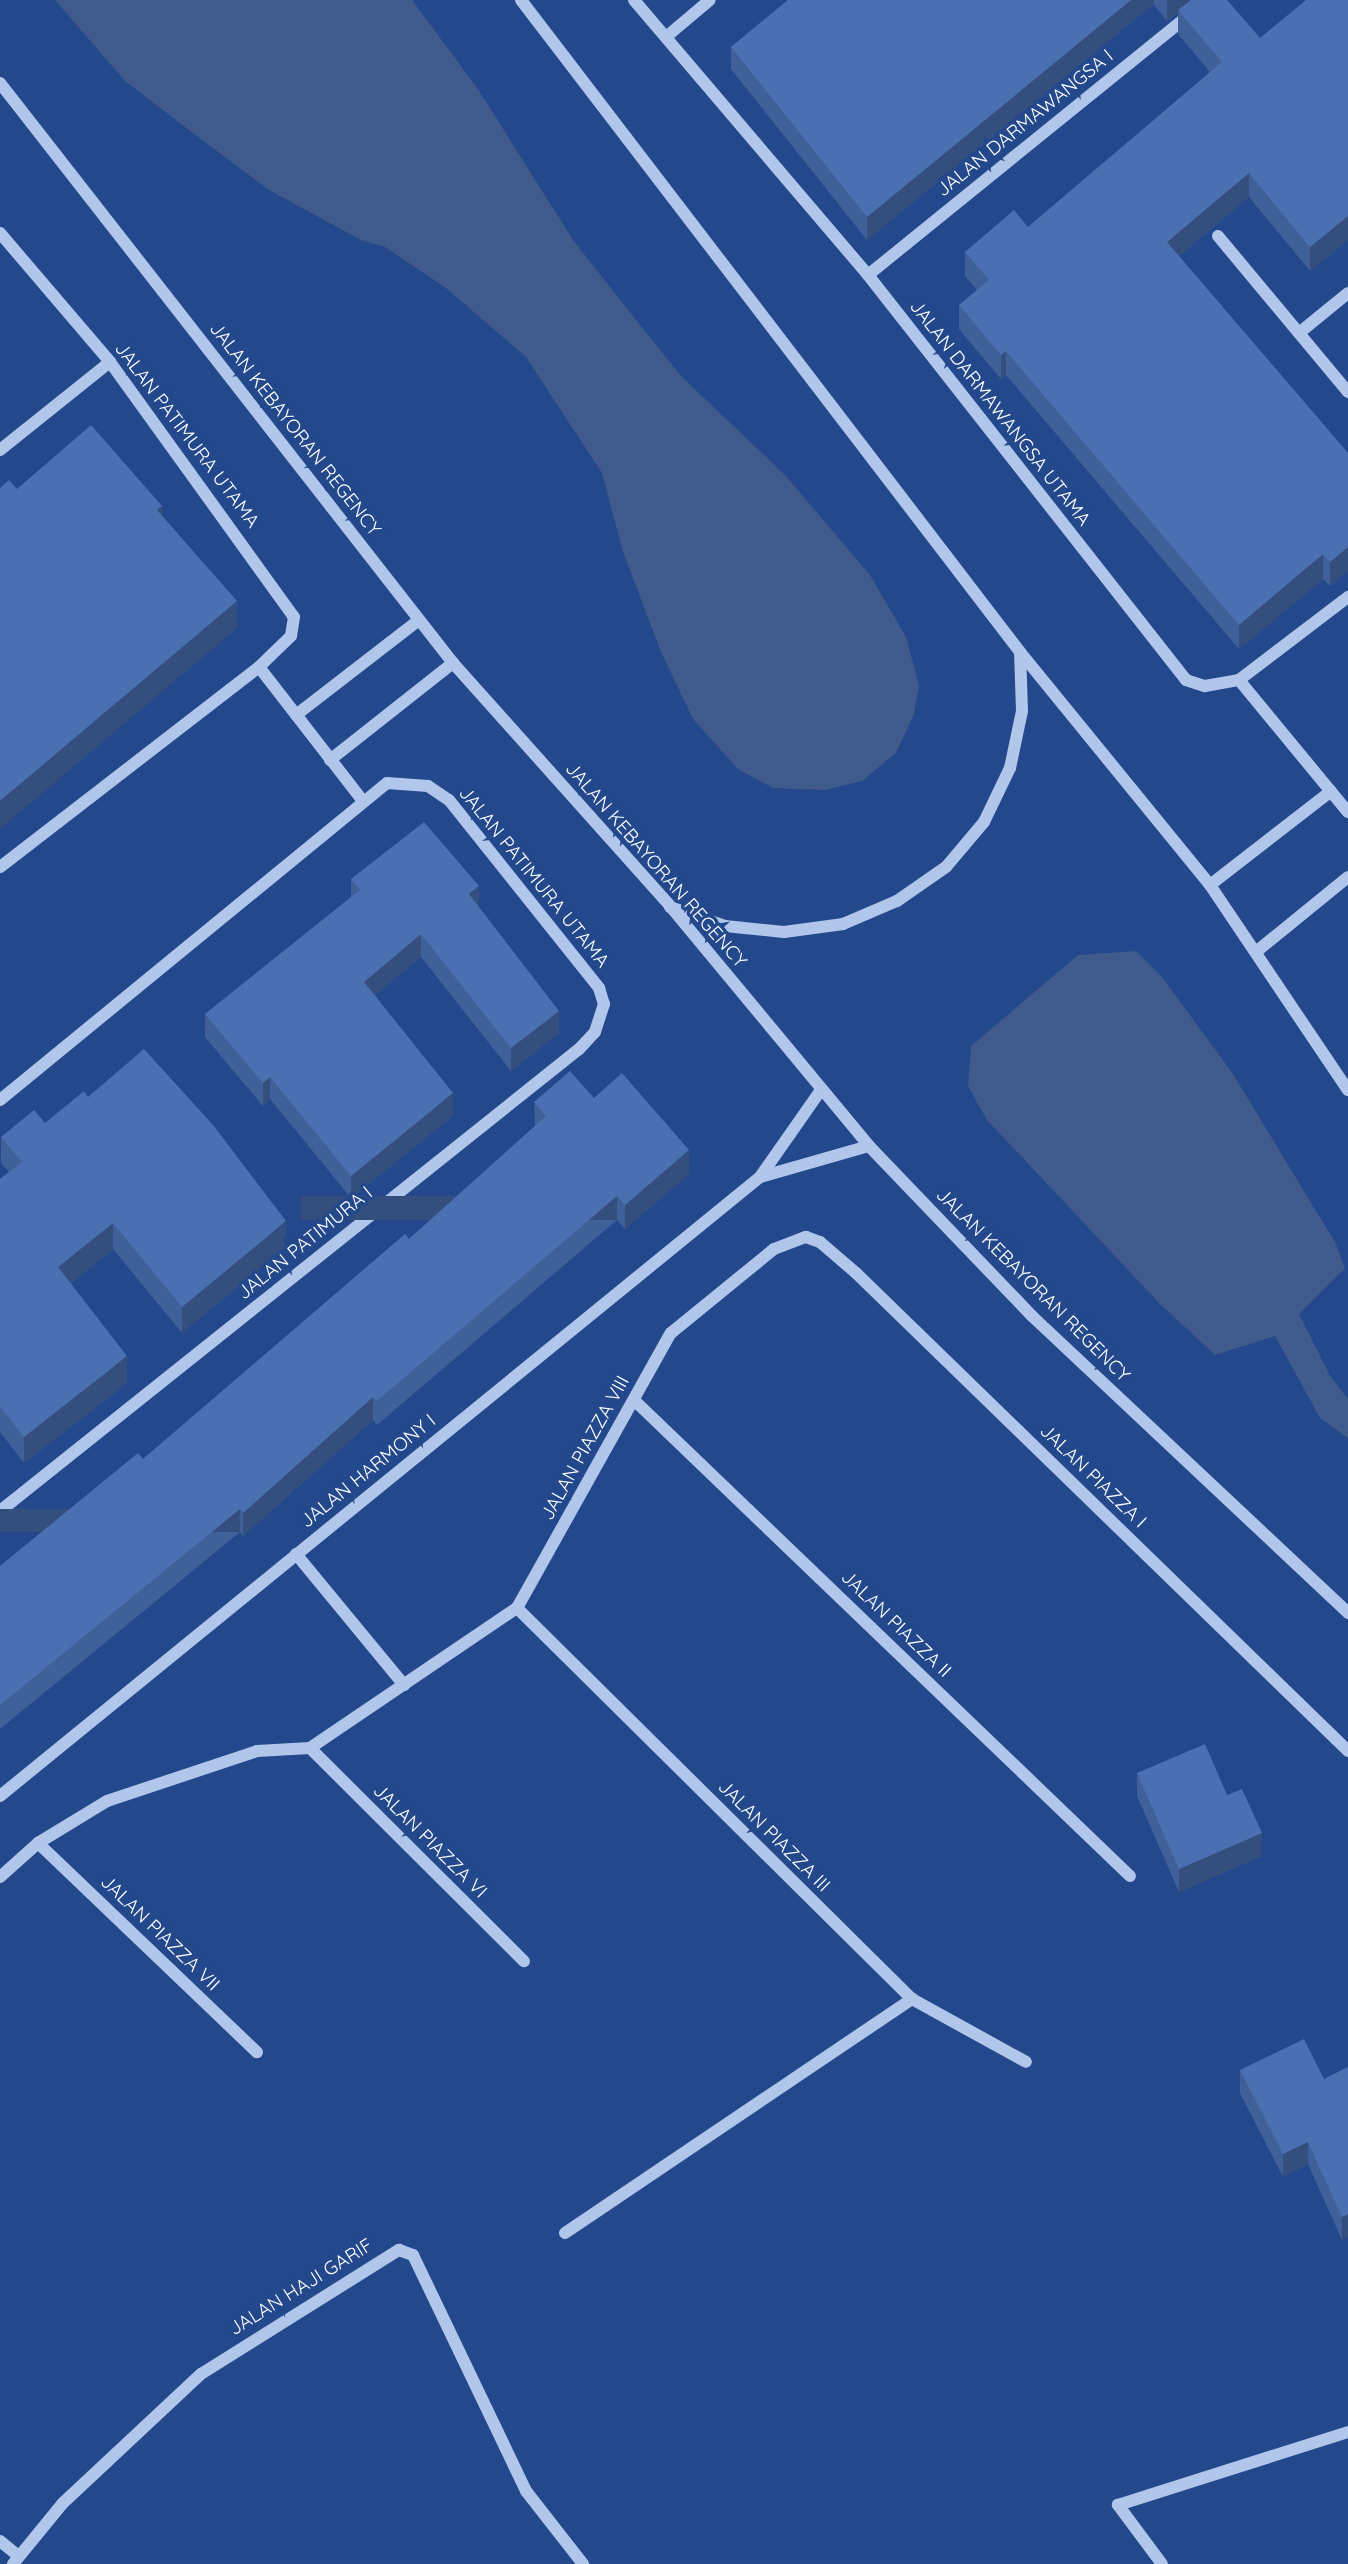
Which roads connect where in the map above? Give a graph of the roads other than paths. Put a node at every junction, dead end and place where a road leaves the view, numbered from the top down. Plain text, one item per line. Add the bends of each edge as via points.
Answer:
1 (521, 0) edge
2 (634, 0) edge
3 (710, 0) edge
4 (1207, 0) edge
5 (666, 37) junction
6 (0, 83) edge
7 (0, 233) edge
8 (1217, 236) dead end
9 (868, 275) junction
10 (1348, 293) edge
11 (1299, 333) junction
12 (110, 362) junction
13 (1348, 392) edge
14 (0, 450) edge
15 (1348, 597) edge
16 (419, 620) junction
17 (1020, 652) junction
18 (453, 663) junction
19 (259, 667) junction
20 (1239, 680) junction
21 (296, 715) junction
22 (330, 760) junction
23 (1331, 791) junction
24 (363, 801) junction
25 (1348, 812) edge
26 (0, 867) edge
27 (1348, 877) edge
28 (1210, 885) junction
29 (670, 906) junction
30 (1256, 951) junction
31 (598, 988) joint
32 (821, 1090) junction
33 (1348, 1090) edge
34 (0, 1100) edge
35 (869, 1146) junction
36 (760, 1177) junction
37 (806, 1237) joint
38 (635, 1401) junction
39 (0, 1511) edge
40 (296, 1554) junction
41 (517, 1608) junction
42 (1348, 1613) edge
43 (404, 1685) junction
44 (310, 1748) junction
45 (1348, 1751) edge
46 (0, 1796) edge
47 (38, 1843) junction
48 (1130, 1876) dead end
49 (0, 1877) edge
50 (524, 1961) dead end
51 (912, 1999) junction
52 (257, 2052) dead end
53 (1026, 2062) dead end
54 (565, 2233) dead end
55 (1348, 2432) edge
56 (0, 2540) edge
57 (15, 2560) edge
58 (583, 2564) edge
59 (1162, 2564) edge

1 - 17 street
2 - 5 street, JALAN DARMAWANGSA UTAMA
3 - 5 street
4 - 9 street, JALAN DARMAWANGSA I
5 - 9 street, JALAN DARMAWANGSA UTAMA
6 - 16 street, JALAN KEBAYORAN REGENCY
7 - 12 street, JALAN PATIMURA UTAMA
8 - 11 street
9 - 20 street, JALAN DARMAWANGSA UTAMA via 1186,680 1205,686
10 - 11 street
11 - 13 street
12 - 14 street
12 - 19 street, JALAN PATIMURA UTAMA via 294,617 291,636
15 - 20 street
16 - 18 street, JALAN KEBAYORAN REGENCY
16 - 21 street
17 - 28 street
17 - 29 street via 1022,711 1010,768 984,822 946,867 897,901 843,924 808,929 784,932 725,926
18 - 22 street
18 - 29 street, JALAN KEBAYORAN REGENCY
19 - 21 street
19 - 26 street, JALAN PATIMURA UTAMA
20 - 23 street
21 - 22 street
22 - 24 street
23 - 25 street
23 - 28 street
24 - 31 street, JALAN PATIMURA UTAMA via 387,783 408,782 441,793
24 - 34 street, JALAN PATIMURA UTAMA
27 - 30 street
28 - 30 street
29 - 32 street, JALAN KEBAYORAN REGENCY
30 - 33 street
31 - 39 street, JALAN PATIMURA I via 603,1016 579,1049
32 - 35 street, JALAN KEBAYORAN REGENCY
32 - 36 street, JALAN HARMONY I
35 - 36 street, JALAN HARMONY I
35 - 42 street, JALAN KEBAYORAN REGENCY via 1032,1316
36 - 40 street, JALAN HARMONY I
37 - 38 street, JALAN PIAZZA VIII via 774,1249 671,1334
37 - 45 street, JALAN PIAZZA I via 820,1242 856,1273
38 - 41 street, JALAN PIAZZA VIII
38 - 48 street, JALAN PIAZZA II
40 - 43 street
40 - 46 street, JALAN HARMONY I
41 - 43 street, JALAN PIAZZA VIII
41 - 51 street, JALAN PIAZZA III
43 - 44 street, JALAN PIAZZA VIII
44 - 47 street via 257,1751 201,1767 107,1801
44 - 50 street, JALAN PIAZZA VI
47 - 49 street
47 - 52 street, JALAN PIAZZA VII
51 - 53 street, JALAN PIAZZA III
51 - 54 street
55 - 59 street via 1118,2505
56 - 57 street
57 - 58 street, JALAN HAJI GARIF via 63,2502 201,2374 399,2250 413,2255 526,2491

